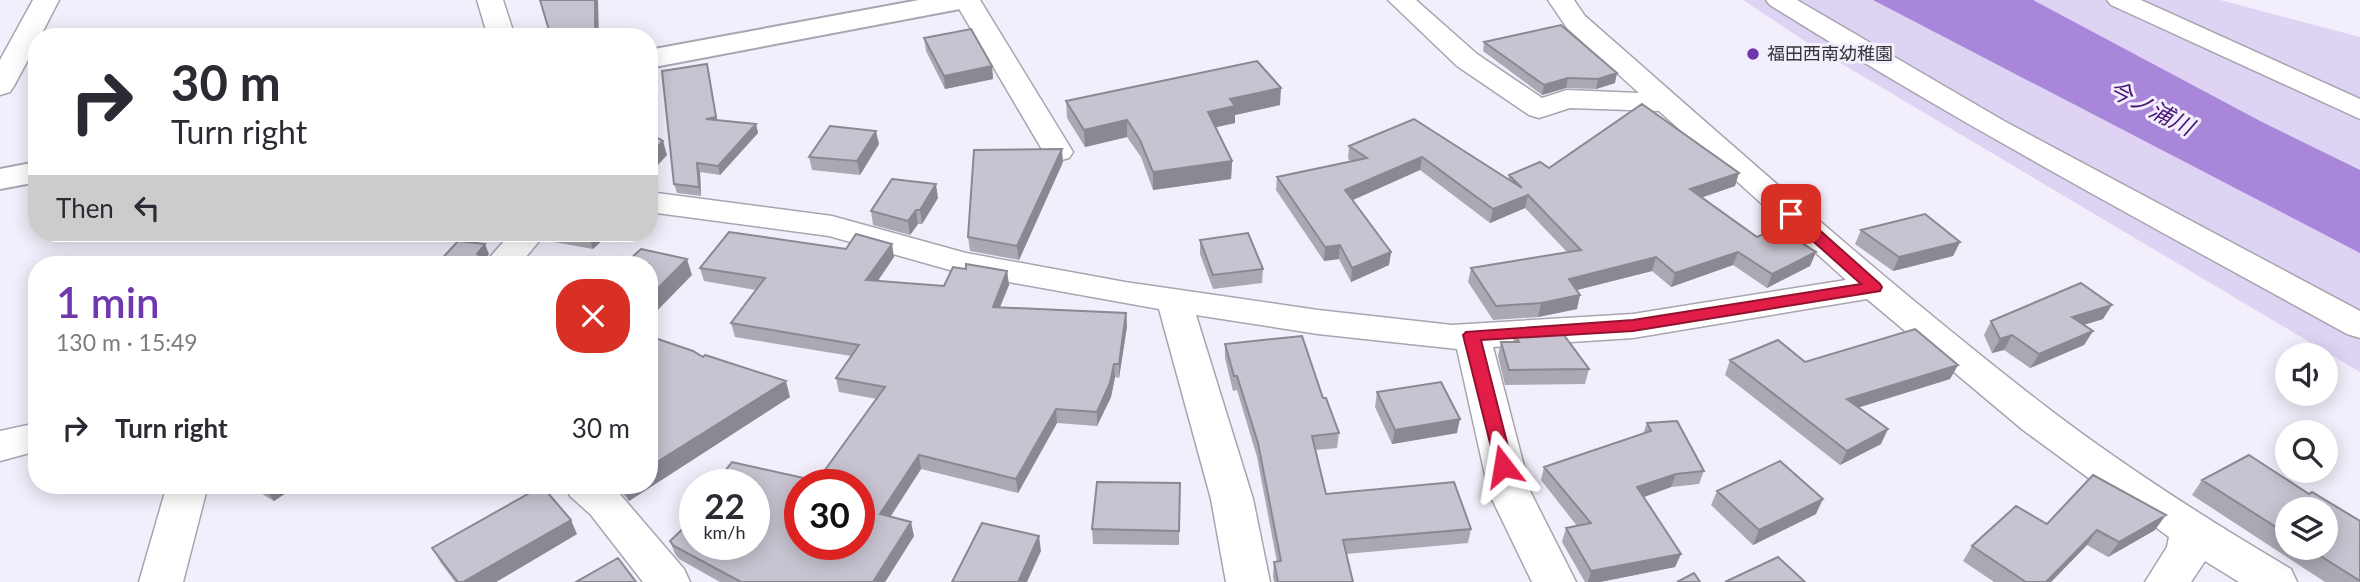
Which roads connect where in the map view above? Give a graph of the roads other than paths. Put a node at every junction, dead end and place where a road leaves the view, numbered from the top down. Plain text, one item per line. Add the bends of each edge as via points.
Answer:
1 (46, 0) edge
2 (490, 0) edge
3 (966, 0) edge
4 (1401, 0) edge
5 (1562, 0) edge
6 (1779, 0) edge
7 (2120, 0) edge
8 (31, 28) edge
9 (499, 28) edge
10 (28, 34) edge
11 (658, 57) edge
12 (0, 86) edge
13 (1667, 103) junction
14 (2360, 110) edge
15 (1058, 152) edge
16 (28, 174) edge
17 (0, 179) edge
18 (658, 203) edge
19 (520, 242) edge
20 (508, 256) edge
21 (1874, 287) junction
22 (1174, 301) junction
23 (2360, 326) edge
24 (1472, 335) junction
25 (28, 439) edge
26 (0, 446) edge
27 (185, 494) edge
28 (595, 494) edge
29 (2192, 531) junction
30 (161, 582) edge
31 (668, 582) edge
32 (1248, 582) edge
33 (1554, 582) edge
34 (2167, 582) edge
35 (2275, 582) edge

1 - 8 street
2 - 9 street
3 - 11 street
3 - 15 street
4 - 13 street via 1467,60 1539,110 1567,99
5 - 13 street via 1576,22
6 - 23 street via 1975,116
7 - 14 street
10 - 12 street
13 - 21 street
16 - 17 street
18 - 22 street via 832,226 964,262
19 - 20 street
21 - 24 street via 1633,326
21 - 29 street via 2037,420
22 - 24 street via 1331,324 1452,337
22 - 32 street via 1232,499
24 - 33 street via 1510,493
25 - 26 street
27 - 30 street
28 - 31 street
29 - 34 street via 2188,552
29 - 35 street

